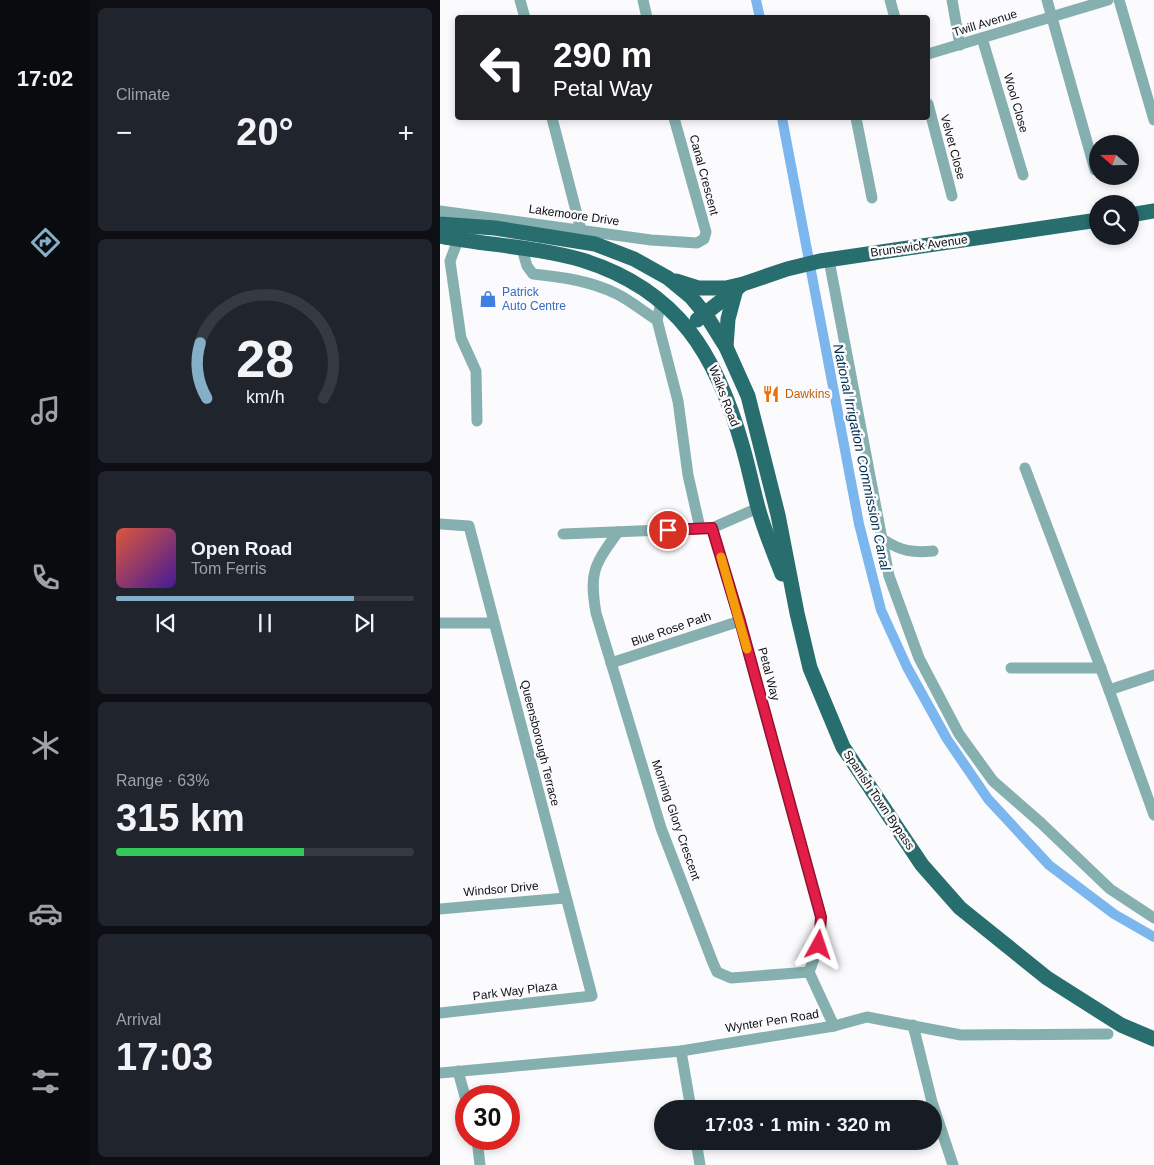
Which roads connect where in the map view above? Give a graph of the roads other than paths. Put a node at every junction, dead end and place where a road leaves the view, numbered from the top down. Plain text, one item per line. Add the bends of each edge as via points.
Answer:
1 (520, 0) edge
2 (643, 0) edge
3 (890, 0) edge
4 (952, 0) edge
5 (1047, 0) edge
6 (1108, 0) edge
7 (1119, 0) edge
8 (524, 15) edge
9 (646, 15) edge
10 (894, 15) edge
11 (1051, 17) junction
12 (982, 38) junction
13 (960, 44) junction
14 (930, 53) edge
15 (930, 112) edge
16 (553, 120) edge
17 (675, 120) edge
18 (856, 120) edge
19 (1154, 120) edge
20 (1089, 149) edge
21 (1023, 175) dead end
22 (952, 196) dead end
23 (872, 198) dead end
24 (440, 211) edge
25 (1154, 212) edge
26 (1139, 214) edge
27 (1089, 221) edge
28 (440, 224) edge
29 (581, 230) junction
30 (440, 236) edge
31 (704, 239) joint
32 (458, 240) junction
33 (522, 249) junction
34 (825, 260) junction
35 (668, 278) junction
36 (739, 287) junction
37 (661, 303) junction
38 (706, 315) junction
39 (657, 320) junction
40 (687, 327) junction
41 (726, 347) junction
42 (477, 421) dead end
43 (1025, 468) dead end
44 (758, 508) junction
45 (440, 524) edge
46 (706, 528) junction
47 (618, 532) junction
48 (563, 534) dead end
49 (884, 540) junction
50 (933, 551) dead end
51 (797, 613) junction
52 (740, 621) junction
53 (440, 622) edge
54 (494, 623) junction
55 (612, 663) junction
56 (1011, 668) dead end
57 (1101, 668) junction
58 (1154, 675) edge
59 (1109, 690) junction
60 (1154, 815) edge
61 (565, 898) junction
62 (440, 908) edge
63 (1154, 918) edge
64 (809, 972) junction
65 (592, 996) joint
66 (440, 1014) edge
67 (913, 1025) junction
68 (834, 1026) junction
69 (1108, 1034) dead end
70 (1154, 1039) edge
71 (681, 1051) junction
72 (458, 1071) junction
73 (440, 1073) edge
74 (462, 1085) edge
75 (689, 1100) edge
76 (478, 1150) edge
77 (698, 1150) edge
78 (480, 1165) edge
79 (700, 1165) edge
80 (953, 1165) edge

1 - 8 street
2 - 9 street
3 - 10 street
4 - 13 street
5 - 11 street
6 - 11 street, Twill Avenue
7 - 19 street
11 - 12 street, Twill Avenue
11 - 20 street
12 - 13 street, Twill Avenue
12 - 21 street, Wool Close
13 - 14 street, Twill Avenue
15 - 22 street, Velvet Close
16 - 29 street
17 - 31 street, Canal Crescent via 706,232
18 - 23 street
24 - 29 street, Lakemoore Drive
25 - 26 main road
27 - 34 main road, Brunswick Avenue
28 - 35 main road via 495,228 595,244 634,259
29 - 31 street, Lakemoore Drive via 651,240 697,243
30 - 32 main road, Walks Road
32 - 33 main road, Walks Road
32 - 42 street via 450,261 461,338 476,371
33 - 37 main road, Walks Road via 582,261 636,285
33 - 39 street via 526,266 533,274 570,278 617,294
34 - 36 main road, Brunswick Avenue via 787,269
34 - 49 street
35 - 36 main road, Brunswick Avenue via 698,288
35 - 38 main road
36 - 38 main road, Brunswick Avenue
36 - 41 main road via 728,319
37 - 39 street
37 - 40 main road, Walks Road
38 - 40 main road, Brunswick Avenue
38 - 41 main road, Spanish Town Bypass
39 - 46 street, Petal Way via 678,401 688,475
40 - 44 main road, Walks Road via 707,355 719,380 743,447
41 - 51 main road, Spanish Town Bypass via 748,396 778,515
43 - 57 street
44 - 46 street
44 - 51 main road, Walks Road
45 - 54 street, Queensborough Terrace via 470,526
46 - 47 street
46 - 52 street, Petal Way
47 - 48 street
47 - 55 street, Morning Glory Crescent via 599,559 592,588 596,613
49 - 50 street via 913,554
49 - 63 street via 889,576 919,658 959,734 993,781 1110,889
51 - 70 main road, Spanish Town Bypass via 810,668 843,747 922,865 960,908 1048,978 1121,1025
52 - 55 street, Blue Rose Path
52 - 64 street, Petal Way via 821,917 819,945
53 - 54 street
54 - 61 street, Queensborough Terrace
55 - 64 street, Morning Glory Crescent via 661,828 717,972 731,978
56 - 57 street
57 - 59 street
58 - 59 street
59 - 60 street
61 - 62 street, Windsor Drive
61 - 65 street, Queensborough Terrace
64 - 68 street
65 - 66 street, Park Way Plaza
67 - 68 street, Wynter Pen Road via 867,1017
67 - 69 street, Wynter Pen Road via 961,1034
67 - 80 street via 932,1102
68 - 71 street, Wynter Pen Road
71 - 72 street, Wynter Pen Road
71 - 75 street
72 - 73 street, Wynter Pen Road
72 - 74 street
76 - 78 street
77 - 79 street

